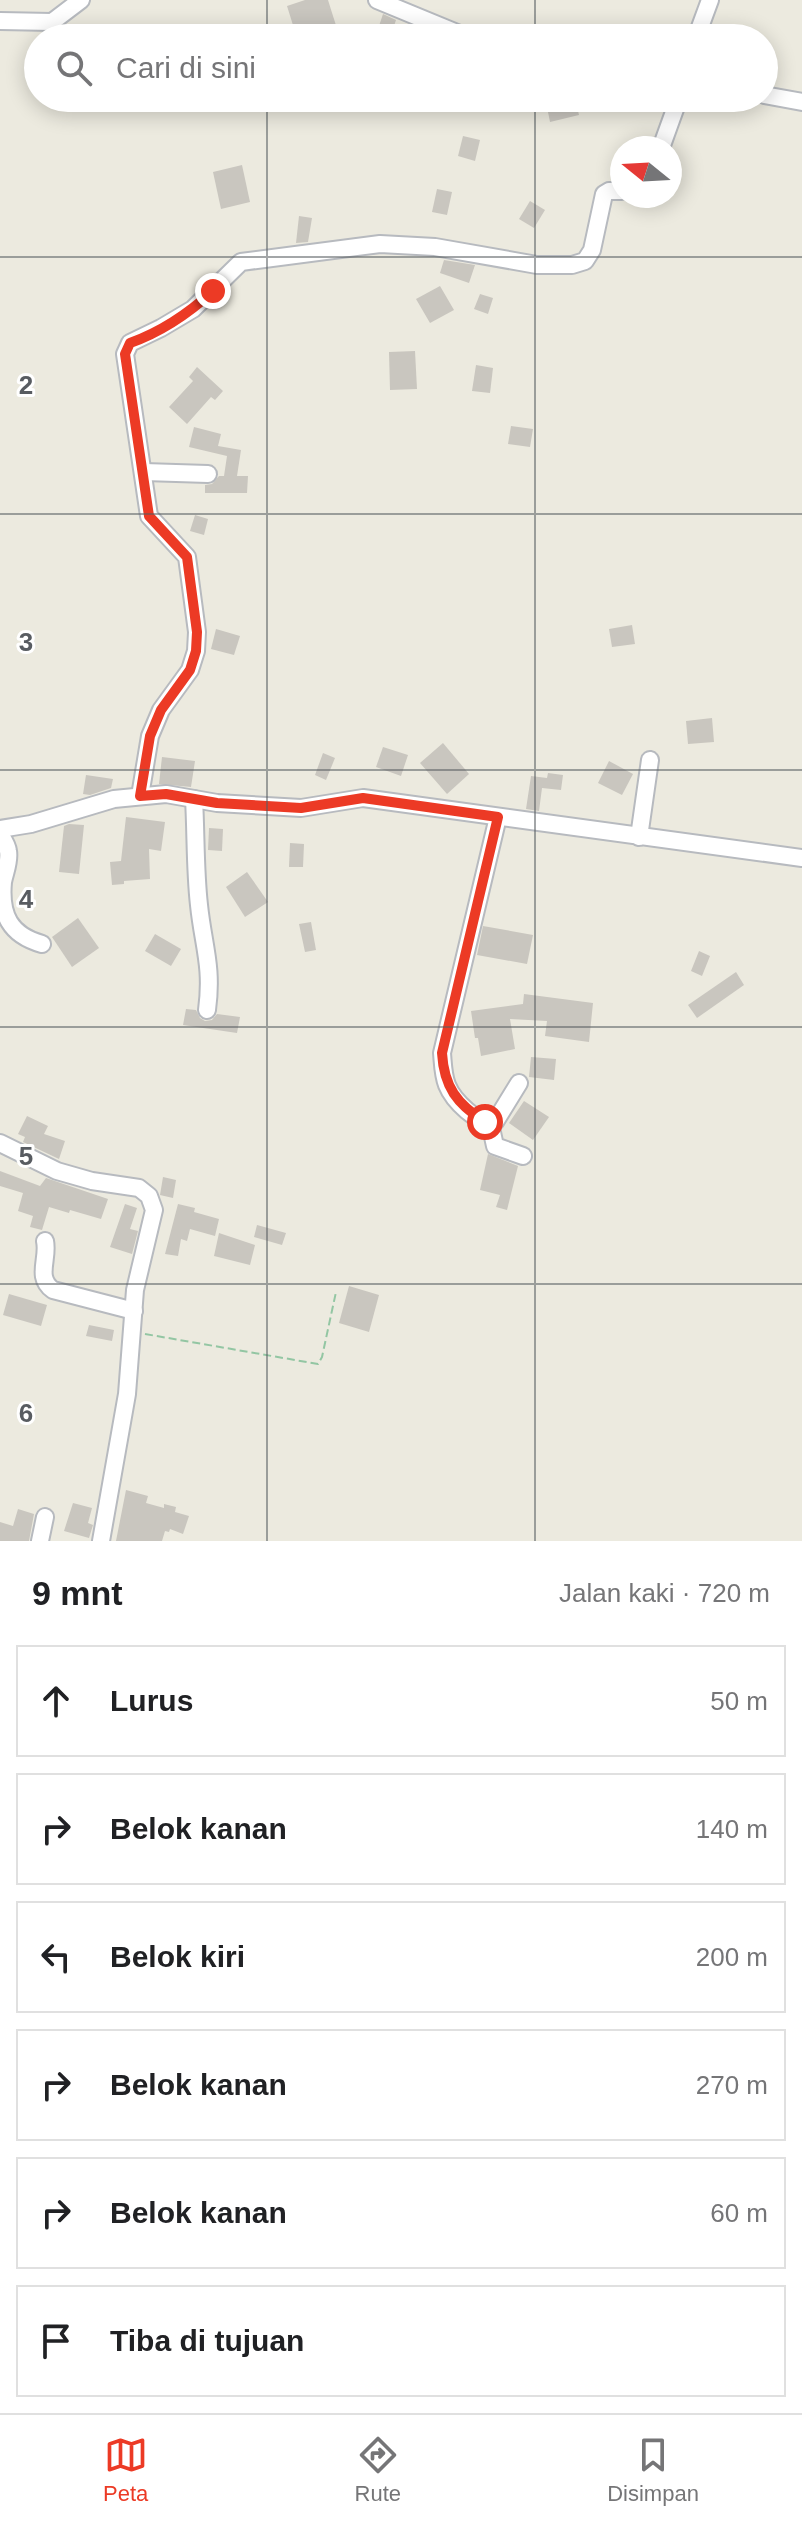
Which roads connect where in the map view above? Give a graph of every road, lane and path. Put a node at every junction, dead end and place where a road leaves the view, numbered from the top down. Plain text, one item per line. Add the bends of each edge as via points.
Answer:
1 (81, 0) edge
2 (377, 0) edge
3 (710, 0) edge
4 (0, 21) edge
5 (435, 24) edge
6 (701, 24) edge
7 (778, 98) edge
8 (802, 102) edge
9 (674, 112) edge
10 (665, 136) edge
11 (610, 191) edge
12 (144, 472) junction
13 (208, 474) dead end
14 (650, 760) dead end
15 (140, 796) junction
16 (194, 799) junction
17 (498, 817) junction
18 (0, 832) edge
19 (639, 837) junction
20 (802, 858) edge
21 (42, 944) dead end
22 (207, 1010) dead end
23 (519, 1083) dead end
24 (490, 1123) junction
25 (0, 1143) edge
26 (523, 1156) dead end
27 (45, 1241) dead end
28 (336, 1292) dead end
29 (134, 1311) junction
30 (132, 1331) junction
31 (45, 1517) dead end
32 (40, 1541) edge
33 (101, 1541) edge

1 - 4 street via 52,22
2 - 5 street
3 - 6 street
7 - 8 street
9 - 10 street
11 - 12 street via 604,194 589,258 580,264 537,265 435,247 380,244 241,262 193,309 127,347
12 - 13 street
12 - 15 street via 149,516 187,557 197,632 190,670 161,710 150,736
14 - 19 street
15 - 16 street
15 - 18 street
16 - 17 street via 301,808 363,798
16 - 22 street via 199,906 210,982
17 - 19 street
17 - 24 street via 442,1053 448,1087 472,1114
18 - 21 street via 8,852 3,914 18,934
19 - 20 street
23 - 24 street
24 - 26 street via 495,1146
25 - 29 street via 57,1171 139,1188 149,1196 154,1210
27 - 29 street via 46,1285
28 - 30 path via 318,1364
29 - 30 street
30 - 33 street via 127,1394
31 - 32 street

